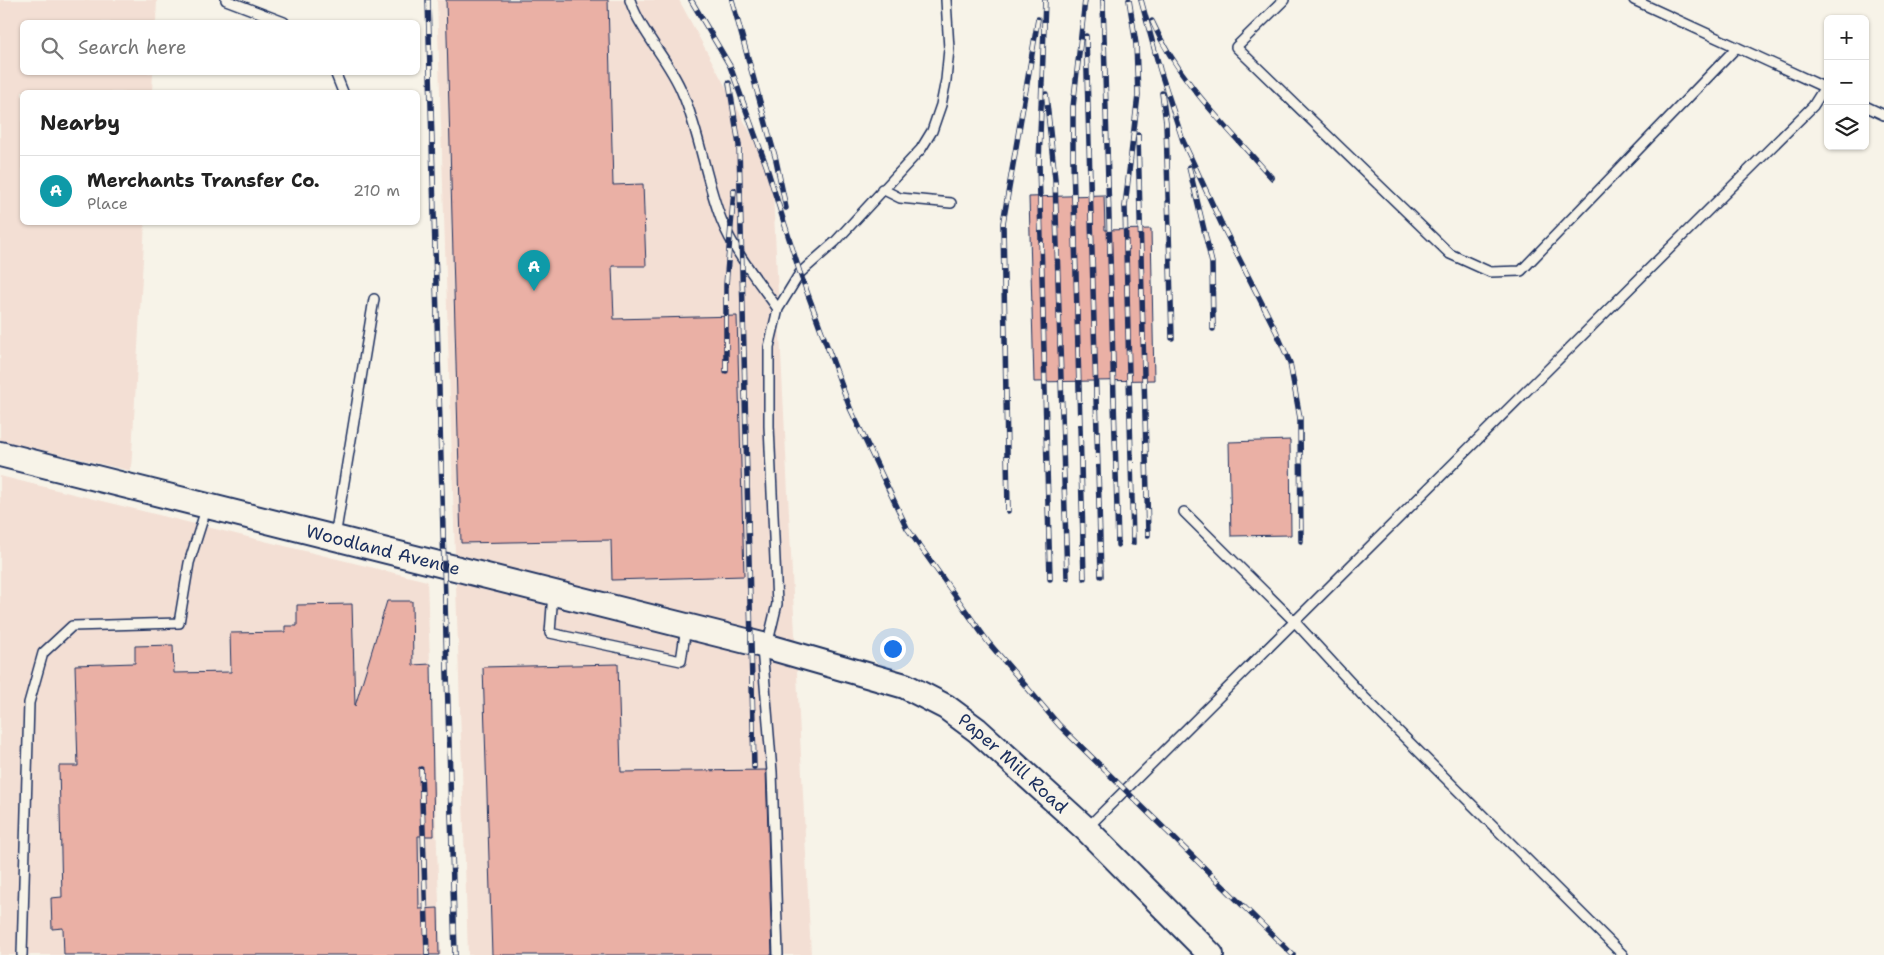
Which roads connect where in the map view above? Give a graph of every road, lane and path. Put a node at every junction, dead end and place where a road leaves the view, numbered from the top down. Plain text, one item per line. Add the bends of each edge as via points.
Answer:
1 (226, 0) edge
2 (630, 0) edge
3 (946, 0) edge
4 (1284, 0) edge
5 (1634, 0) edge
6 (279, 20) edge
7 (1736, 47) junction
8 (336, 75) edge
9 (1824, 87) edge
10 (342, 90) edge
11 (1824, 91) edge
12 (1869, 108) edge
13 (1884, 115) edge
14 (882, 189) junction
15 (951, 203) dead end
16 (374, 299) dead end
17 (778, 309) junction
18 (0, 454) edge
19 (207, 506) junction
20 (1184, 512) dead end
21 (335, 538) junction
22 (554, 592) junction
23 (1295, 622) junction
24 (686, 626) junction
25 (764, 646) junction
26 (1086, 829) junction
27 (22, 955) edge
28 (778, 955) edge
29 (1211, 955) edge
30 (1623, 955) edge

1 - 6 lane
2 - 17 lane via 684,95 722,220 742,257
3 - 14 lane via 949,50 941,105 921,150
4 - 7 lane via 1236,47 1450,254 1490,272 1521,271
5 - 7 lane
7 - 9 lane
8 - 10 lane
11 - 23 lane via 1813,106
12 - 13 lane
14 - 15 lane via 900,198
14 - 17 lane via 835,242 800,273
16 - 21 lane
17 - 25 lane via 769,347 777,604
18 - 19 street, Woodland Avenue
19 - 21 street, Woodland Avenue
19 - 27 lane via 189,563 179,623 72,626 43,653 29,703
20 - 23 lane
21 - 22 street, Woodland Avenue
22 - 24 street, Woodland Avenue
22 - 24 lane via 550,633 681,661
23 - 26 lane
23 - 30 lane via 1362,696
24 - 25 street, Woodland Avenue
25 - 26 street, Paper Mill Road via 905,686 946,708 977,730
25 - 28 lane
26 - 29 street, Paper Mill Road

